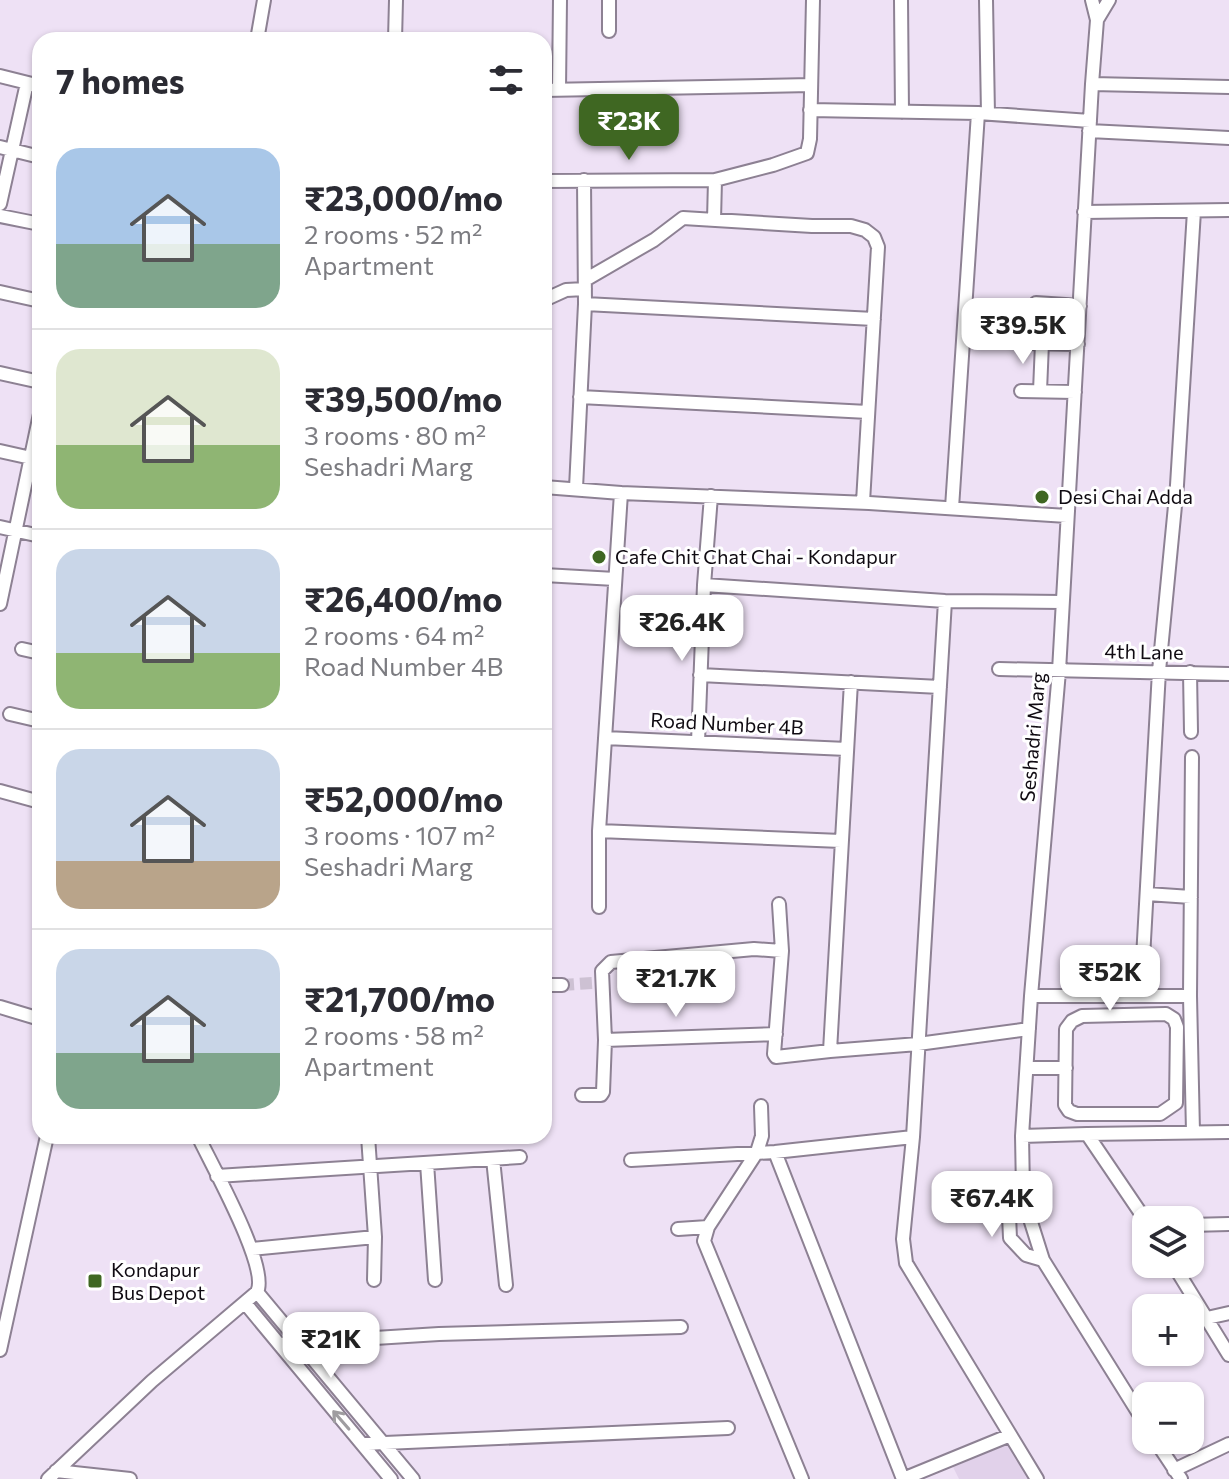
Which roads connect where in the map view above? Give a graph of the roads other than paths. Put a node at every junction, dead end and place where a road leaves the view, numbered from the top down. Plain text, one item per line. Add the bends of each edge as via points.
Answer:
1 (264, 0) edge
2 (396, 0) edge
3 (560, 0) edge
4 (609, 0) edge
5 (813, 0) edge
6 (901, 0) edge
7 (986, 0) edge
8 (1092, 0) edge
9 (1109, 0) edge
10 (1097, 20) junction
11 (609, 31) dead end
12 (258, 32) edge
13 (395, 32) edge
14 (0, 76) edge
15 (32, 84) edge
16 (1092, 84) junction
17 (811, 85) junction
18 (1229, 87) edge
19 (552, 89) edge
20 (559, 89) junction
21 (32, 90) edge
22 (810, 110) junction
23 (902, 112) junction
24 (983, 114) junction
25 (1089, 126) junction
26 (1229, 138) edge
27 (6, 149) edge
28 (32, 155) edge
29 (584, 180) junction
30 (715, 180) junction
31 (552, 181) edge
32 (0, 204) edge
33 (1229, 210) edge
34 (1194, 211) junction
35 (1084, 212) junction
36 (0, 216) edge
37 (714, 220) junction
38 (32, 222) edge
39 (585, 285) junction
40 (0, 292) edge
41 (552, 296) edge
42 (32, 299) edge
43 (1036, 303) dead end
44 (585, 304) junction
45 (1080, 306) junction
46 (874, 319) junction
47 (1022, 343) dead end
48 (1042, 343) junction
49 (1078, 344) junction
50 (0, 373) edge
51 (32, 380) edge
52 (1021, 391) dead end
53 (1040, 391) junction
54 (1075, 392) junction
55 (580, 397) junction
56 (868, 412) junction
57 (0, 451) edge
58 (32, 458) edge
59 (32, 470) edge
60 (552, 487) edge
61 (576, 488) junction
62 (621, 493) junction
63 (711, 496) junction
64 (863, 502) junction
65 (952, 508) junction
66 (1067, 516) junction
67 (0, 527) edge
68 (16, 531) junction
69 (32, 534) edge
70 (4, 568) edge
71 (552, 575) edge
72 (615, 579) junction
73 (704, 585) junction
74 (945, 601) junction
75 (1062, 602) junction
76 (0, 604) edge
77 (22, 649) dead end
78 (32, 651) edge
79 (999, 669) dead end
80 (1059, 671) junction
81 (1159, 671) junction
82 (1190, 672) junction
83 (1229, 674) edge
84 (700, 675) junction
85 (851, 682) junction
86 (940, 687) junction
87 (10, 714) dead end
88 (32, 719) edge
89 (1191, 732) dead end
90 (605, 738) junction
91 (698, 742) junction
92 (847, 749) junction
93 (1192, 757) dead end
94 (0, 791) edge
95 (32, 800) edge
96 (599, 831) junction
97 (841, 841) junction
98 (1147, 894) junction
99 (1191, 897) junction
100 (779, 904) dead end
101 (599, 907) dead end
102 (782, 951) junction
103 (552, 985) edge
104 (562, 985) tunnel mouth
105 (1141, 994) junction
106 (1031, 996) junction
107 (1190, 996) junction
108 (0, 1007) edge
109 (32, 1017) edge
110 (1029, 1029) junction
111 (776, 1034) junction
112 (605, 1040) junction
113 (918, 1044) junction
114 (830, 1051) junction
115 (1027, 1068) junction
116 (1066, 1068) junction
117 (582, 1095) dead end
118 (761, 1106) dead end
119 (1193, 1132) junction
120 (1229, 1132) edge
121 (1087, 1134) junction
122 (1022, 1136) junction
123 (913, 1137) junction
124 (45, 1144) edge
125 (202, 1144) edge
126 (369, 1144) edge
127 (757, 1152) junction
128 (775, 1152) junction
129 (520, 1157) dead end
130 (493, 1159) junction
131 (631, 1160) dead end
132 (427, 1163) junction
133 (371, 1167) junction
134 (217, 1176) junction
135 (1023, 1190) junction
136 (1136, 1206) edge
137 (1229, 1224) edge
138 (1204, 1225) edge
139 (708, 1227) junction
140 (678, 1229) dead end
141 (375, 1237) junction
142 (252, 1249) junction
143 (1043, 1260) junction
144 (1182, 1278) edge
145 (374, 1280) dead end
146 (435, 1280) dead end
147 (506, 1285) dead end
148 (257, 1292) junction
149 (245, 1303) junction
150 (1229, 1313) edge
151 (1207, 1318) junction
152 (681, 1327) dead end
153 (301, 1342) junction
154 (279, 1344) junction
155 (0, 1350) edge
156 (1229, 1355) edge
157 (1132, 1403) edge
158 (728, 1428) dead end
159 (1008, 1436) junction
160 (362, 1444) junction
161 (384, 1444) junction
162 (1229, 1444) edge
163 (1164, 1454) edge
164 (1177, 1474) edge
165 (52, 1475) edge
166 (130, 1479) edge
167 (391, 1479) edge
168 (413, 1479) edge
169 (802, 1479) edge
170 (903, 1479) edge
171 (1037, 1479) edge

1 - 12 street
2 - 13 street
3 - 20 street
4 - 11 street
5 - 17 street
6 - 23 street
7 - 24 street
8 - 10 street, Seshadri Marg
9 - 10 street, Seshadri Marg
10 - 16 street, Seshadri Marg
14 - 15 street
16 - 18 street
16 - 25 street, Seshadri Marg
17 - 20 street
17 - 22 street
19 - 20 street
21 - 27 street
22 - 23 street
22 - 30 street via 807,153
23 - 24 street
24 - 25 street
24 - 65 street
25 - 26 street
25 - 35 street, Seshadri Marg
27 - 28 street
27 - 32 street
29 - 30 street
29 - 31 street
29 - 39 street
30 - 37 street
33 - 34 street
34 - 35 street
34 - 81 street
35 - 45 street, Seshadri Marg
36 - 38 street
37 - 39 street via 683,218
37 - 46 street via 865,230 878,247
39 - 41 street
39 - 44 street
40 - 42 street
43 - 45 street
44 - 46 street
44 - 55 street
45 - 49 street, Seshadri Marg
46 - 56 street
47 - 48 street
48 - 49 street
48 - 53 street
49 - 54 street, Seshadri Marg
50 - 51 street
52 - 53 street
53 - 54 street
54 - 66 street, Seshadri Marg
55 - 56 street
55 - 61 street
56 - 64 street
57 - 58 street
59 - 68 street
60 - 61 street
61 - 62 street
62 - 63 street
62 - 72 street
63 - 64 street
63 - 73 street
64 - 65 street
65 - 66 street
66 - 75 street, Seshadri Marg
67 - 68 street
68 - 69 street
68 - 70 street
70 - 76 street
71 - 72 street
72 - 90 street
73 - 74 street
73 - 84 street
74 - 75 street
74 - 86 street
75 - 80 street, Seshadri Marg
77 - 78 street
79 - 80 street, 4th Lane
80 - 81 street, 4th Lane
80 - 106 street, Seshadri Marg
81 - 82 street, 4th Lane
81 - 98 street
82 - 83 street, 4th Lane
82 - 89 street
84 - 85 street
84 - 91 street
85 - 86 street
85 - 92 street
86 - 113 street
87 - 88 street
90 - 91 street, Road Number 4B
90 - 96 street
91 - 92 street, Road Number 4B
92 - 97 street
93 - 99 street
94 - 95 street
96 - 97 street
96 - 101 street
97 - 114 street
98 - 99 street
98 - 105 street
99 - 107 street
100 - 102 street
102 - 111 street
102 - 112 street via 611,962 597,983
103 - 104 street
105 - 106 street
105 - 107 street
106 - 110 street, Seshadri Marg
107 - 119 street
108 - 109 street
110 - 113 street
110 - 115 street, Seshadri Marg
111 - 112 street
111 - 114 street via 776,1057
112 - 117 street via 603,1092
113 - 114 street
113 - 123 street
115 - 116 street
115 - 122 street, Seshadri Marg
116 - 116 street via 1066,1029 1082,1016 1166,1014 1174,1019 1176,1103 1160,1114 1069,1111
118 - 127 street
119 - 120 street
119 - 121 street
121 - 122 street
121 - 136 street
122 - 135 street, Seshadri Marg
123 - 128 street
123 - 159 street via 903,1239 906,1263
124 - 155 street
125 - 134 street
126 - 133 street
127 - 128 street
127 - 131 street
127 - 139 street
128 - 170 street
129 - 130 street
130 - 132 street
130 - 147 street
132 - 133 street
132 - 146 street
133 - 134 street
133 - 141 street
134 - 142 street
135 - 143 street, Seshadri Marg
135 - 143 street via 1009,1215 1010,1238 1026,1255
137 - 138 street
139 - 140 street
139 - 169 street via 706,1248
141 - 142 street
141 - 145 street
142 - 148 street via 260,1280
143 - 157 street, Seshadri Marg
144 - 151 street
148 - 149 street
148 - 153 street
149 - 154 street
149 - 165 street
150 - 151 street
151 - 156 street
152 - 153 street
153 - 154 street
153 - 161 street
160 -> 154 street
158 - 161 street
159 - 170 street
159 - 171 street
160 - 161 street
160 - 167 street
161 - 168 street
162 - 164 street
163 - 164 street
165 - 166 street

